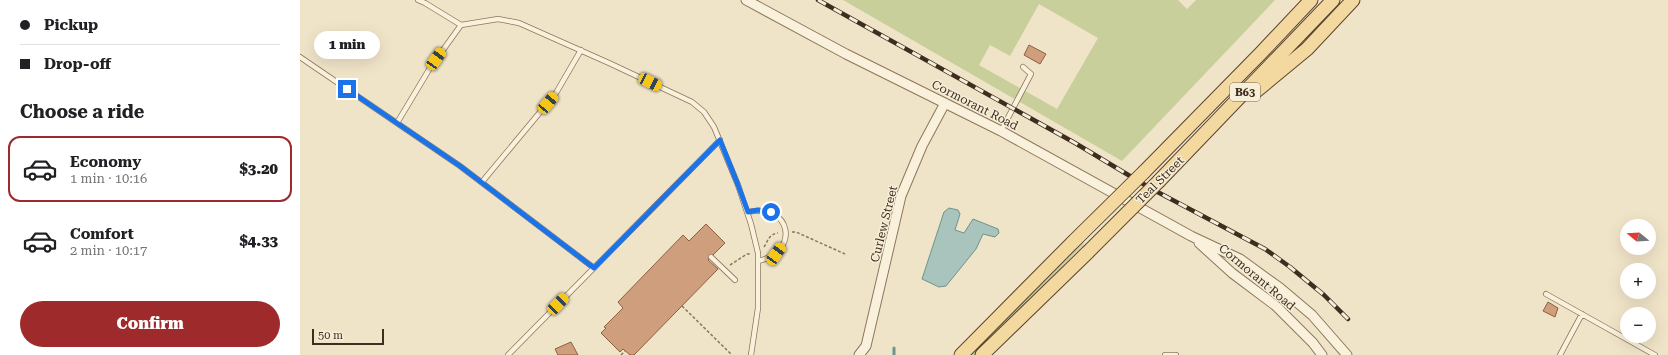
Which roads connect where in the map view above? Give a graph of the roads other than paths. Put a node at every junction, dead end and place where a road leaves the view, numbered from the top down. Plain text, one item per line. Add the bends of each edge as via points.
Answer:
1 (418, 0) edge
2 (746, 0) edge
3 (1304, 0) edge
4 (1311, 0) edge
5 (1333, 0) edge
6 (1353, 0) edge
7 (461, 25) junction
8 (581, 50) junction
9 (1260, 54) junction
10 (300, 57) edge
11 (1023, 67) dead end
12 (945, 103) junction
13 (397, 123) junction
14 (1001, 131) junction
15 (1206, 132) junction
16 (720, 140) junction
17 (482, 182) junction
18 (748, 212) junction
19 (1191, 236) junction
20 (711, 257) dead end
21 (758, 261) junction
22 (594, 268) junction
23 (735, 280) dead end
24 (1546, 294) dead end
25 (1582, 314) junction
26 (508, 355) edge
27 (751, 355) edge
28 (859, 355) edge
29 (961, 355) edge
30 (982, 355) edge
31 (1165, 355) edge
32 (1176, 355) edge
33 (1322, 355) edge
34 (1347, 355) edge
35 (1560, 355) edge
36 (1655, 355) edge

1 - 7 lane
2 - 12 street, Cormorant Road
3 - 9 main road
4 - 9 main road, Teal Street / B63
5 - 15 main road, Teal Street / B63
6 - 15 main road via 1307,49
7 - 8 lane via 498,19 519,23
7 - 13 lane via 430,68
8 - 16 lane via 692,102 704,112
8 - 17 lane via 556,93
9 - 29 main road, Teal Street / B63, bridge
10 - 13 lane
11 - 14 lane via 1031,74
12 - 14 street, Cormorant Road
12 - 28 street, Curlew Street via 922,146 902,196 866,346
13 - 17 lane
14 - 19 street, Cormorant Road
15 - 30 main road, Teal Street / B63, bridge
16 - 18 lane
16 - 22 lane
17 - 22 lane
18 - 21 lane
18 - 21 lane via 771,212 781,220 786,233 785,242 776,254 769,259
19 - 33 street, Cormorant Road via 1232,273 1276,306
19 - 34 street, Cormorant Road via 1240,260 1280,288 1312,315
20 - 23 lane
21 - 27 lane via 758,308
22 - 26 lane
24 - 25 lane
25 - 35 lane
25 - 36 lane
31 - 32 lane

